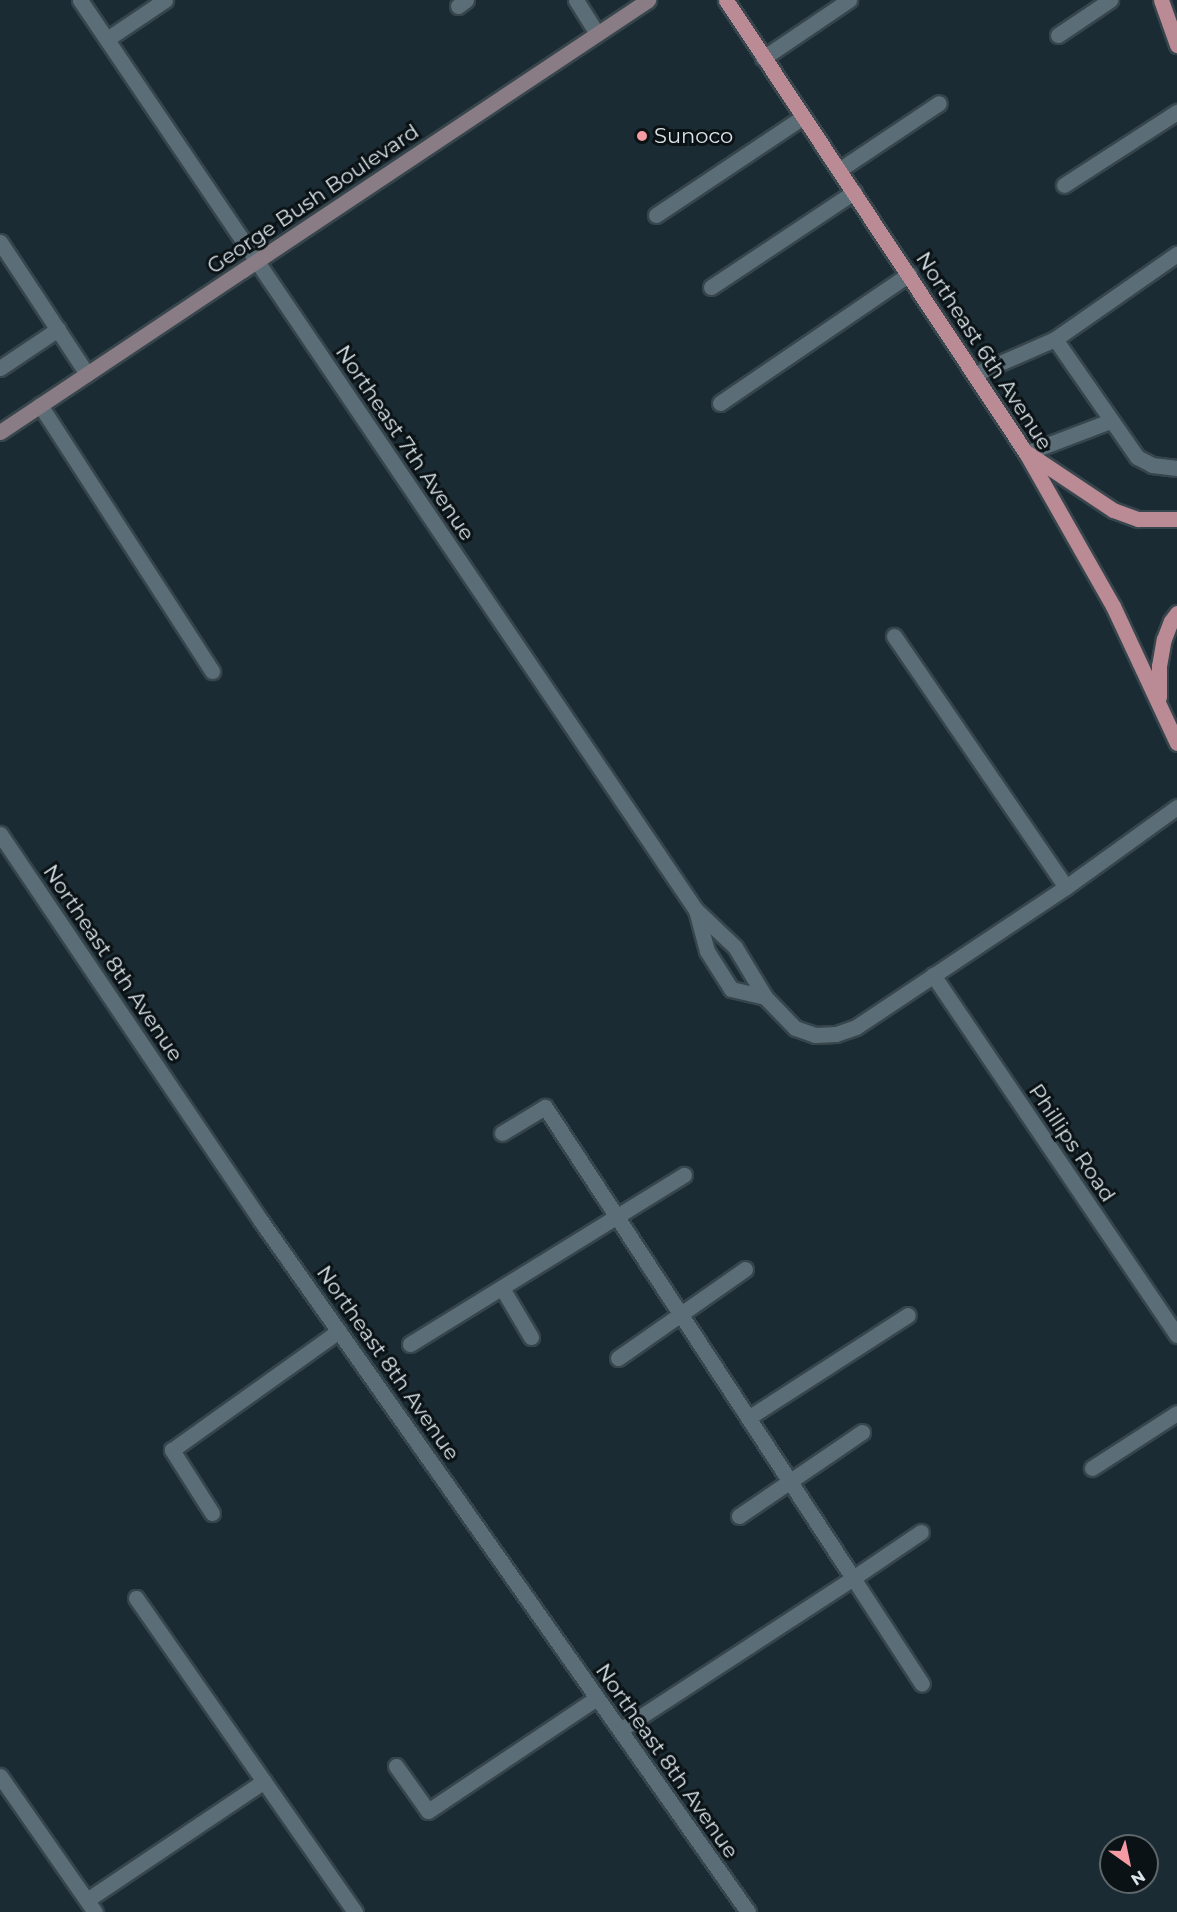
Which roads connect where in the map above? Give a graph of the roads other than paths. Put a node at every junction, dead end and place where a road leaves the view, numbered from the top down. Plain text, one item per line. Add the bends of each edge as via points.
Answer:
1 (80, 0) edge
2 (165, 0) edge
3 (576, 0) edge
4 (648, 0) edge
5 (726, 0) edge
6 (849, 0) edge
7 (1110, 0) edge
8 (1161, 0) edge
9 (597, 33) junction
10 (1058, 35) dead end
11 (107, 39) junction
12 (1177, 45) edge
13 (763, 58) junction
14 (939, 103) dead end
15 (1177, 112) edge
16 (803, 117) junction
17 (839, 170) junction
18 (1064, 185) dead end
19 (854, 192) junction
20 (656, 215) dead end
21 (0, 242) edge
22 (1177, 254) edge
23 (257, 261) junction
24 (909, 274) junction
25 (711, 287) dead end
26 (58, 329) junction
27 (1054, 339) junction
28 (0, 368) edge
29 (87, 374) junction
30 (975, 374) junction
31 (720, 402) dead end
32 (40, 405) junction
33 (1110, 421) junction
34 (0, 432) edge
35 (1026, 453) junction
36 (1177, 468) edge
37 (1177, 519) edge
38 (1177, 613) edge
39 (894, 636) dead end
40 (212, 671) dead end
41 (1159, 700) junction
42 (1177, 743) edge
43 (1177, 807) edge
44 (0, 834) edge
45 (1066, 886) junction
46 (696, 910) junction
47 (933, 975) junction
48 (765, 998) junction
49 (502, 1133) dead end
50 (684, 1175) dead end
51 (618, 1218) junction
52 (745, 1269) dead end
53 (502, 1288) junction
54 (681, 1315) junction
55 (908, 1315) dead end
56 (339, 1330) junction
57 (1177, 1335) edge
58 (531, 1337) dead end
59 (410, 1344) dead end
60 (618, 1358) dead end
61 (1177, 1413) edge
62 (748, 1418) junction
63 (862, 1432) dead end
64 (1092, 1468) dead end
65 (789, 1481) junction
66 (212, 1514) dead end
67 (739, 1516) dead end
68 (921, 1532) dead end
69 (853, 1578) junction
70 (136, 1598) dead end
71 (922, 1684) dead end
72 (597, 1698) junction
73 (620, 1730) junction
74 (396, 1766) dead end
75 (0, 1776) edge
76 (264, 1781) junction
77 (91, 1906) edge
78 (355, 1912) edge
79 (748, 1912) edge

1 - 11 street, Northeast 7th Avenue
2 - 11 street
3 - 9 street
4 - 9 street, George Bush Boulevard
5 - 13 main road, Northeast 6th Avenue
6 - 13 street
7 - 10 street
8 - 12 main road
9 - 23 street, George Bush Boulevard
11 - 23 street, Northeast 7th Avenue
13 - 16 main road, Northeast 6th Avenue
14 - 17 street
15 - 18 street
16 - 17 main road, Northeast 6th Avenue
16 - 20 street
17 - 19 main road, Northeast 6th Avenue
19 - 24 main road, Northeast 6th Avenue
19 - 25 street
21 - 26 street
22 - 27 street
23 - 29 street, George Bush Boulevard
23 - 46 street, Northeast 7th Avenue
24 - 30 main road, Northeast 6th Avenue
24 - 31 street
26 - 28 street
26 - 29 street
27 - 30 street
27 - 33 street
29 - 32 street, George Bush Boulevard
30 - 35 main road, Northeast 6th Avenue
32 - 34 street, George Bush Boulevard
32 - 40 street
33 - 35 street
33 - 36 street via 1137,457 1152,465
35 - 37 main road via 1113,510 1138,519
35 - 41 main road, Northeast 6th Avenue via 1113,606
38 - 41 main road via 1164,639
39 - 45 street
41 - 42 main road, Northeast 6th Avenue
43 - 45 street
44 - 56 street, Northeast 8th Avenue
45 - 47 street
46 - 48 street via 735,947
46 - 48 street via 707,951 731,989
47 - 48 street via 856,1028 836,1034 815,1035 795,1028
47 - 57 street, Phillips Road
49 - 51 street via 545,1107
50 - 51 street
51 - 53 street
51 - 54 street
52 - 54 street
53 - 58 street
53 - 59 street
54 - 60 street
54 - 62 street
55 - 62 street
56 - 66 street via 172,1450
56 - 72 street, Northeast 8th Avenue
61 - 64 street
62 - 65 street
63 - 65 street
65 - 67 street
65 - 69 street
68 - 69 street
69 - 71 street
69 - 73 street
70 - 76 street
72 - 73 street, Northeast 8th Avenue
72 - 74 street via 428,1811
73 - 79 street, Northeast 8th Avenue
75 - 77 street
76 - 77 street
76 - 78 street

